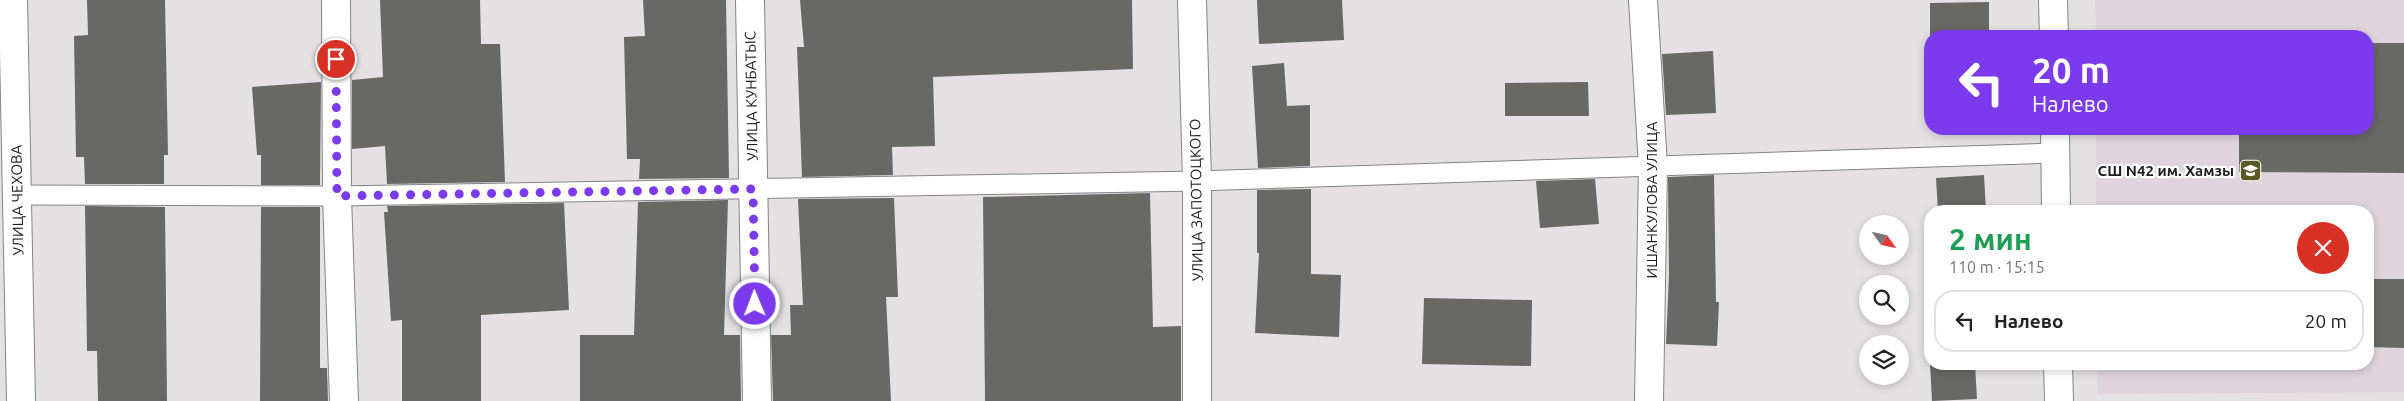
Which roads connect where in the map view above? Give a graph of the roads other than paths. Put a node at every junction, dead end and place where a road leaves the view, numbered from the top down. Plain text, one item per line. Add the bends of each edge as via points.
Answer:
1 (13, 0) edge
2 (336, 0) edge
3 (750, 0) edge
4 (1192, 0) edge
5 (1644, 0) edge
6 (2053, 0) edge
7 (2054, 30) edge
8 (2055, 141) edge
9 (1653, 166) junction
10 (1197, 181) junction
11 (753, 189) junction
12 (17, 195) junction
13 (337, 196) junction
14 (2056, 205) edge
15 (2058, 370) edge
16 (21, 401) edge
17 (344, 401) edge
18 (756, 401) edge
19 (1197, 401) edge
20 (1649, 401) edge
21 (2058, 401) edge

1 - 12 street, УЛИЦА ЧЕХОВА
2 - 13 street
3 - 11 street, УЛИЦА КУНБАТЫС
4 - 10 street, УЛИЦА ЗАПОТОЦКОГО
5 - 9 street, ИШАНКУЛОВА УЛИЦА
6 - 7 street
8 - 9 lane
8 - 14 street
9 - 10 lane
9 - 20 street, ИШАНКУЛОВА УЛИЦА
10 - 11 lane
10 - 19 street, УЛИЦА ЗАПОТОЦКОГО
11 - 13 lane
11 - 18 street, УЛИЦА КУНБАТЫС
12 - 13 lane
12 - 16 street, УЛИЦА ЧЕХОВА
13 - 17 street
15 - 21 street

